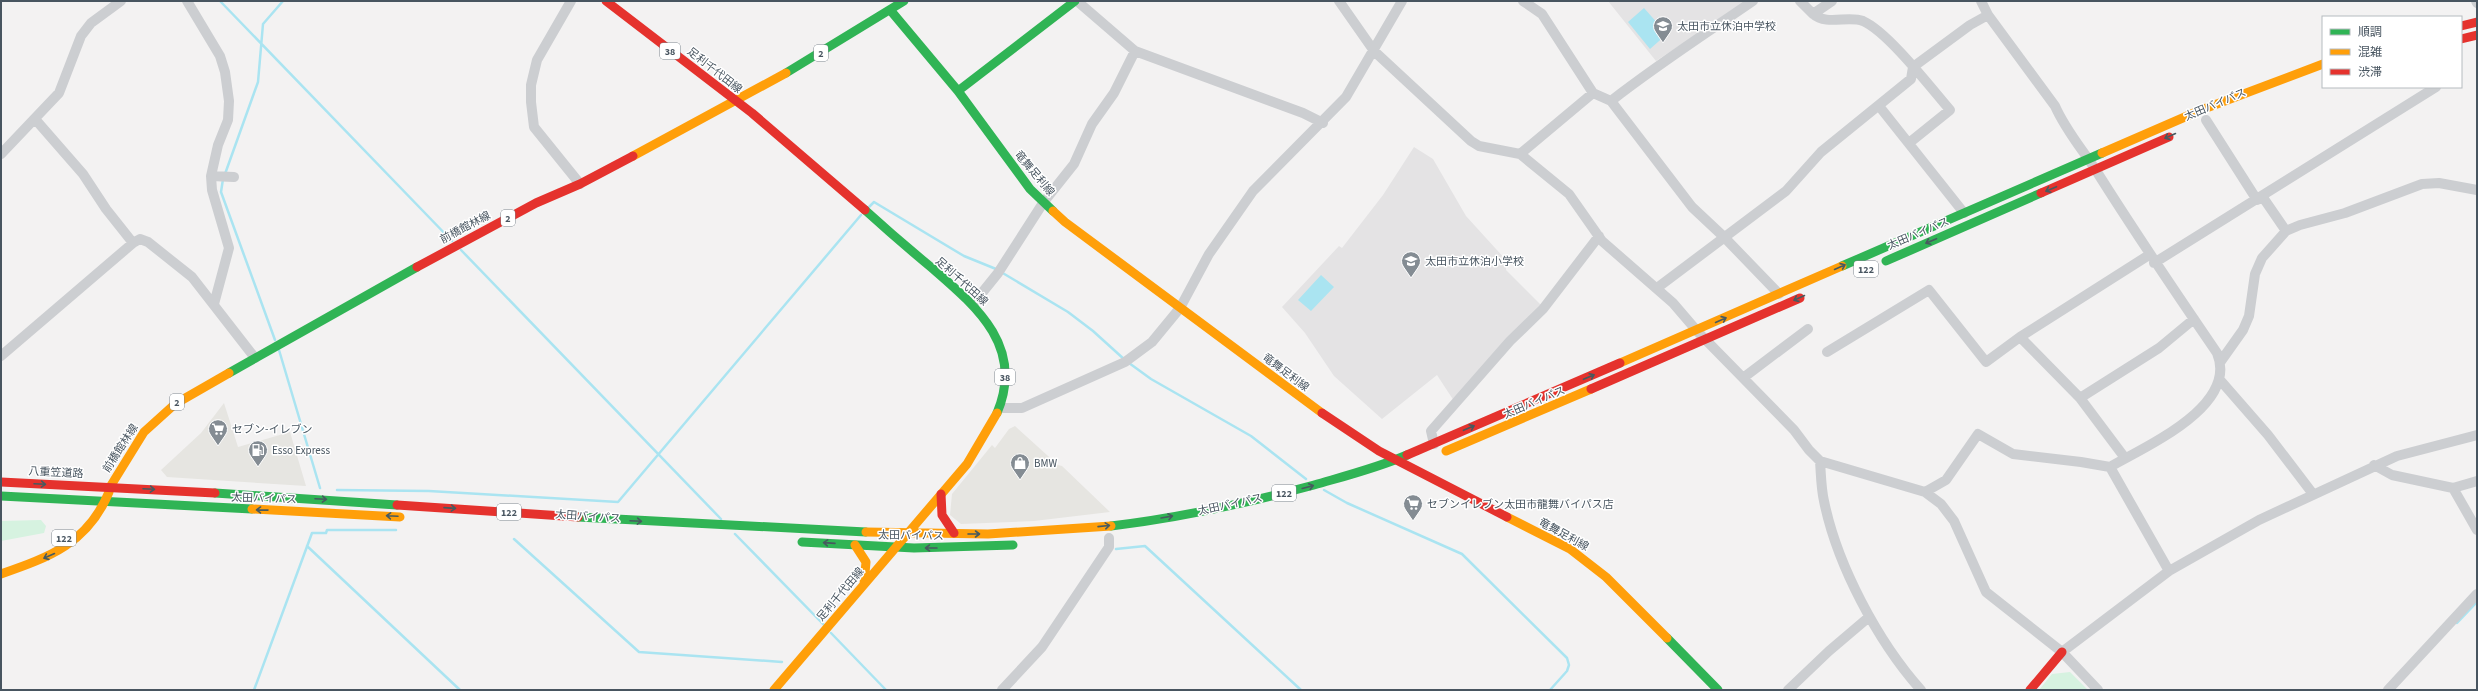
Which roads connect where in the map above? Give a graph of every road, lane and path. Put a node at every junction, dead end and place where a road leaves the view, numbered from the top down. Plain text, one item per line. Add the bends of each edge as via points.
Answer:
1 (121, 1) edge
2 (187, 1) edge
3 (571, 1) edge
4 (606, 1) edge
5 (904, 1) edge
6 (1076, 1) edge
7 (1339, 1) edge
8 (1402, 1) edge
9 (1523, 1) edge
10 (1753, 1) edge
11 (1800, 1) edge
12 (1832, 1) edge
13 (1981, 1) edge
14 (891, 11) junction
15 (1814, 14) junction
16 (1988, 15) junction
17 (2477, 22) edge
18 (2462, 26) edge
19 (2477, 35) edge
20 (2462, 39) edge
21 (1135, 51) junction
22 (1374, 51) junction
23 (2322, 64) edge
24 (1913, 66) junction
25 (2434, 88) edge
26 (2285, 89) dead end
27 (958, 91) junction
28 (1593, 93) junction
29 (735, 101) junction
30 (1611, 101) junction
31 (2250, 102) dead end
32 (1879, 106) junction
33 (2216, 116) dead end
34 (35, 119) junction
35 (2202, 122) joint
36 (1323, 123) junction
37 (2178, 133) dead end
38 (1909, 143) junction
39 (1, 154) edge
40 (1520, 154) junction
41 (2087, 159) junction
42 (2096, 170) junction
43 (215, 177) junction
44 (232, 178) dead end
45 (580, 184) junction
46 (2477, 190) edge
47 (2260, 198) junction
48 (1043, 203) junction
49 (1964, 212) junction
50 (2286, 231) junction
51 (1599, 236) junction
52 (1724, 237) junction
53 (133, 243) junction
54 (2152, 259) junction
55 (1876, 265) dead end
56 (1657, 288) junction
57 (1779, 294) junction
58 (1811, 294) dead end
59 (214, 304) junction
60 (973, 304) junction
61 (1180, 308) junction
62 (2194, 319) junction
63 (1808, 329) dead end
64 (1697, 331) junction
65 (2020, 337) junction
66 (1707, 340) junction
67 (3, 351) edge
68 (1827, 352) dead end
69 (255, 358) junction
70 (2221, 361) junction
71 (1743, 378) junction
72 (2220, 380) junction
73 (2080, 398) junction
74 (1001, 408) junction
75 (2477, 435) edge
76 (1434, 444) junction
77 (1436, 455) dead end
78 (2125, 458) junction
79 (1396, 460) junction
80 (1422, 460) dead end
81 (1820, 461) junction
82 (2374, 465) junction
83 (1409, 466) junction
84 (2110, 467) junction
85 (1396, 472) dead end
86 (2477, 481) edge
87 (1, 482) edge
88 (110, 487) junction
89 (2452, 488) junction
90 (1924, 492) junction
91 (941, 494) junction
92 (2313, 494) junction
93 (1, 496) edge
94 (95, 501) junction
95 (106, 502) junction
96 (408, 517) dead end
97 (2477, 530) edge
98 (954, 533) junction
99 (907, 534) junction
100 (1109, 537) dead end
101 (795, 541) dead end
102 (1024, 544) dead end
103 (855, 545) junction
104 (896, 547) junction
105 (1, 565) edge
106 (2169, 571) junction
107 (1, 574) edge
108 (864, 584) junction
109 (2477, 594) edge
110 (1869, 617) junction
111 (2062, 652) junction
112 (774, 690) edge
113 (1002, 690) edge
114 (1718, 690) edge
115 (1788, 690) edge
116 (1920, 690) edge
117 (2030, 690) edge
118 (2098, 690) edge
119 (2388, 690) edge

1 - 34 street via 91,23 81,36 59,93
2 - 43 street via 220,56 228,90 228,120 218,145
3 - 45 street via 537,60 531,85 531,102 534,127
4 - 29 main road, 足利千代田線 / 38
5 - 14 main road, 前橋館林線 / 2
6 - 21 street
6 - 27 main road
7 - 22 street
8 - 22 street
9 - 28 street via 1542,14
10 - 30 street via 1655,66
11 - 15 street
12 - 15 street
13 - 16 street
14 - 27 main road, 竜舞足利線
14 - 29 main road, 前橋館林線 / 2
15 - 24 street via 1819,19 1862,20 1874,27
16 - 24 street
16 - 41 street via 2055,106 2062,123
17 - 18 main road
19 - 20 main road
21 - 36 street via 1303,113
21 - 48 street via 1114,93 1092,124 1074,164
22 - 36 street via 1346,98
22 - 40 street via 1471,141 1479,146
23 - 41 main road, 太田バイパス / 122 via 2256,87
24 - 32 street via 1911,79
24 - 38 street via 1950,110
25 - 47 street
26 - 31 main road, 太田バイパス
27 - 48 main road, 竜舞足利線 via 1019,175
28 - 30 street
28 - 40 street
29 - 45 main road, 前橋館林線 / 2
29 - 60 main road, 足利千代田線 / 38
30 - 52 street via 1692,207
32 - 38 street
32 - 52 street via 1821,152 1786,191
33 - 35 main road, 太田バイパス
34 - 39 street
34 - 53 street via 84,174 106,209
35 - 47 street
36 - 61 street via 1253,191 1209,254
37 -> 42 main road, 太田バイパス / 122
38 - 49 street
40 - 51 street via 1569,194
41 - 42 street
41 - 49 main road, 太田バイパス / 122
42 - 54 street
42 -> 55 main road, 太田バイパス / 122
43 - 44 street
43 - 59 street via 212,190 229,248
45 - 69 main road, 前橋館林線 / 2 via 536,203
46 - 50 street via 2440,183 2422,184
47 - 50 street
47 - 54 street
48 - 60 street via 1007,260
48 - 61 main road, 竜舞足利線
57 -> 49 main road, 太田バイパス / 122
50 - 70 street via 2262,258 2255,274 2249,316
51 - 56 street
51 - 76 street via 1543,309 1510,341 1431,431
52 - 56 street
52 - 57 street
53 - 59 street via 140,240 148,242 192,277
53 - 67 street
54 - 62 street
54 - 65 street
56 - 64 street
64 -> 57 main road, 太田バイパス / 122
58 -> 66 main road, 太田バイパス
59 - 69 street
60 - 74 main road, 足利千代田線 / 38 via 998,339 1004,360 1005,385
61 - 74 street via 1152,342 1125,362 1022,408
61 - 79 main road, 竜舞足利線 via 1346,431
62 - 70 street
62 - 73 street via 2159,348
63 - 71 street
64 - 66 street
76 -> 64 main road, 太田バイパス / 122
65 - 68 street via 1986,362 1929,290
65 - 73 street
66 - 71 street
66 - 77 main road, 太田バイパス
69 - 88 main road, 前橋館林線 / 2 via 162,413 136,442
70 - 72 street
71 - 81 street via 1794,430
72 - 78 street via 2219,385 2188,421
72 - 92 street via 2268,435
73 - 78 street
74 - 91 main road, 足利千代田線 / 38 via 986,438
75 - 82 street via 2397,456
76 - 79 main road, 太田バイパス / 122
78 - 84 street
79 - 83 main road, 竜舞足利線
98 -> 79 main road, 太田バイパス / 122 via 1011,534 1143,521 1290,492
80 - 83 main road
81 - 90 street
81 - 110 street via 1824,500 1832,530
82 - 89 street via 2392,475
82 - 92 street
83 - 85 main road
83 - 114 main road, 竜舞足利線 via 1570,549 1588,561 1606,576
84 - 90 street via 2013,454 1978,434 1946,480
84 - 106 street
86 - 89 street
87 -> 88 main road, 八重笠道路 / 122
88 - 94 main road, 122
88 - 95 main road, 122
88 -> 99 main road, 太田バイパス / 122 via 612,520
89 - 97 street
90 - 111 street via 1941,504 1954,521 1986,592
91 - 98 main road via 941,516
91 - 99 main road, 足利千代田線 / 38
92 - 106 street via 2225,538
93 - 94 main road
94 - 95 main road
94 - 105 main road, 122 via 73,530 55,544
96 -> 95 main road, 太田バイパス
95 -> 107 main road, 122 via 89,528 66,548
98 - 99 main road, 太田バイパス / 122
99 - 104 main road, 足利千代田線 / 38
100 - 113 street via 1109,547 1046,642
103 -> 101 main road, 太田バイパス
102 -> 104 main road, 太田バイパス via 956,548
103 - 104 main road, 太田バイパス
103 - 108 main road via 866,562
104 - 108 main road, 足利千代田線 / 38
106 - 111 street
108 - 112 main road, 足利千代田線 / 38
109 - 119 street
110 - 115 street via 1828,651
110 - 116 street via 1892,656
111 - 117 main road
111 - 118 street

